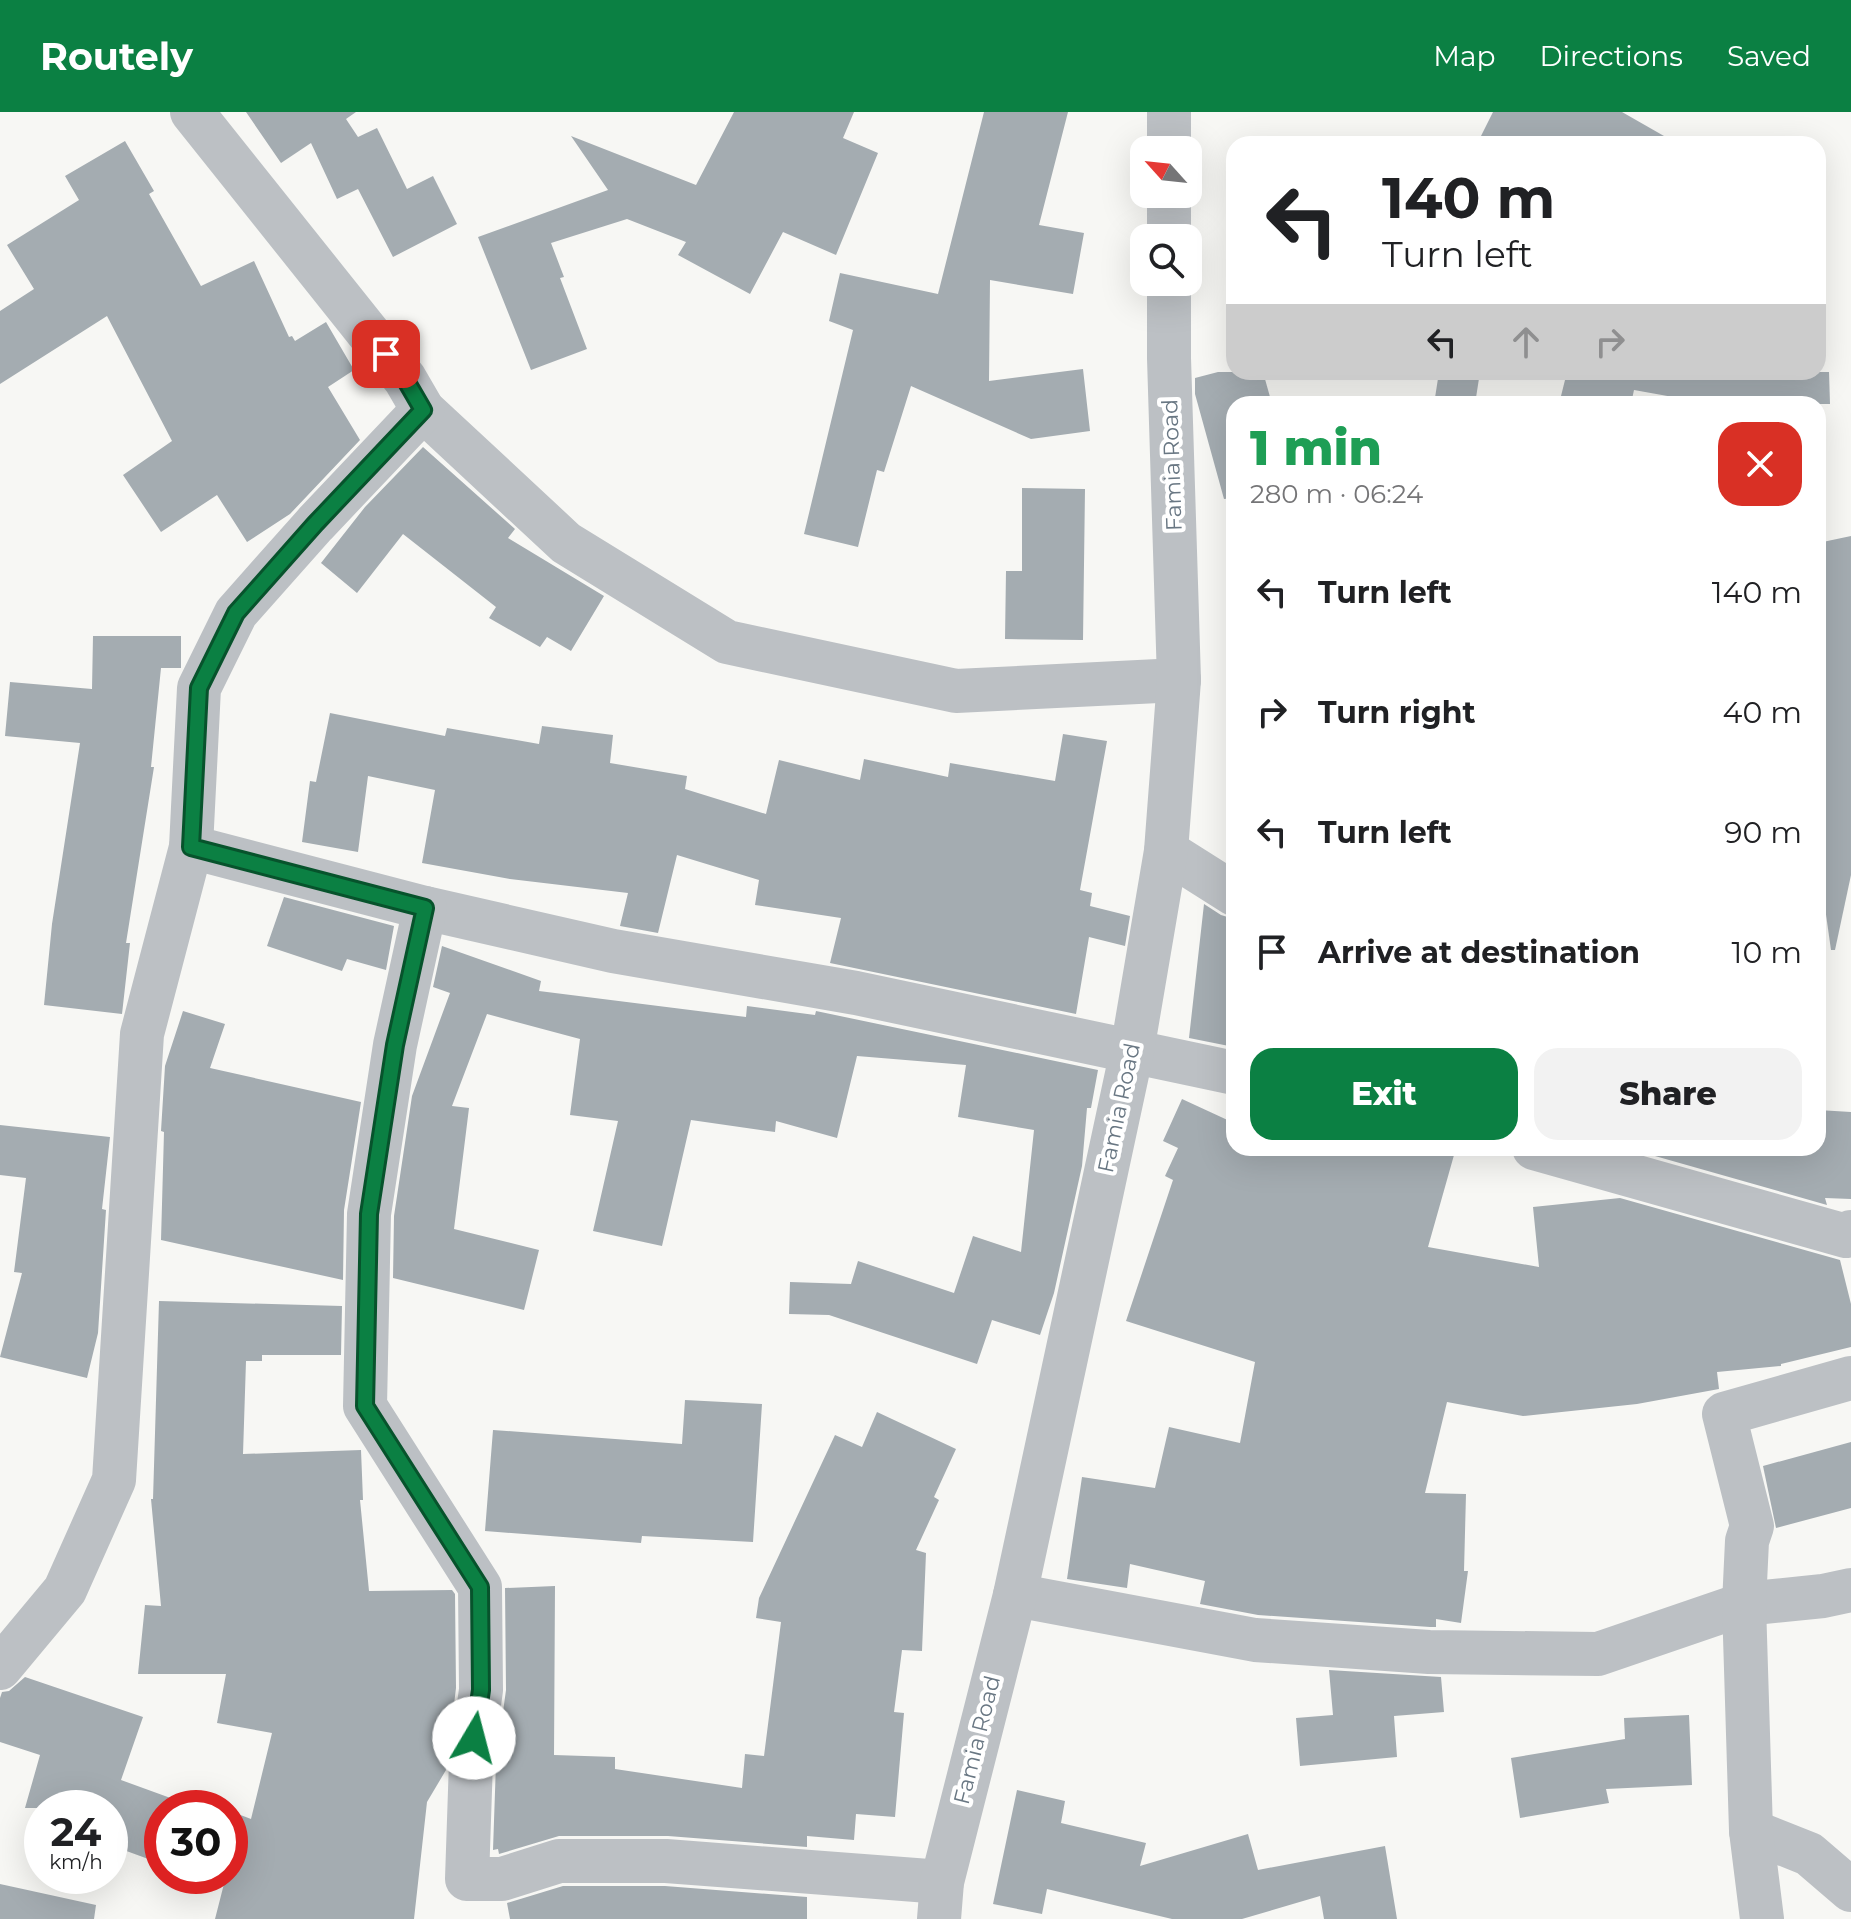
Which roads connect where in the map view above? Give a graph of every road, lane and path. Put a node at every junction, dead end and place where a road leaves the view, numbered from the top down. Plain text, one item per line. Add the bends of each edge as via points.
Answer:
1 (192, 112) edge
2 (1169, 112) edge
3 (1169, 136) edge
4 (1169, 296) edge
5 (423, 410) junction
6 (1179, 680) junction
7 (191, 847) junction
8 (1166, 851) junction
9 (1226, 889) edge
10 (425, 908) junction
11 (1132, 1051) junction
12 (1226, 1071) edge
13 (1562, 1156) edge
14 (1849, 1238) edge
15 (1851, 1378) edge
16 (1851, 1590) edge
17 (1015, 1595) junction
18 (1744, 1604) junction
19 (0, 1668) edge
20 (1751, 1831) junction
21 (1851, 1890) edge
22 (941, 1900) edge
23 (1762, 1919) edge

1 - 5 street via 405,379
2 - 3 street
4 - 6 street, Famia Road
5 - 6 street via 566,543 727,642 956,691
5 - 7 street via 236,613 199,688
6 - 8 street, Famia Road
7 - 10 street
7 - 19 street via 142,1034 114,1480 65,1590
8 - 9 street
8 - 11 street, Famia Road
10 - 11 street via 613,951 856,993
10 - 22 street via 395,1045 369,1214 365,1406 480,1587 481,1690 471,1761 467,1879 502,1879 559,1861 666,1861
11 - 12 street
11 - 17 street, Famia Road
13 - 14 street
15 - 18 street via 1724,1414 1752,1526
16 - 18 street
17 - 18 street via 1255,1640 1460,1653 1598,1654
17 - 22 street, Famia Road
18 - 20 street
20 - 21 street via 1809,1854
20 - 23 street

